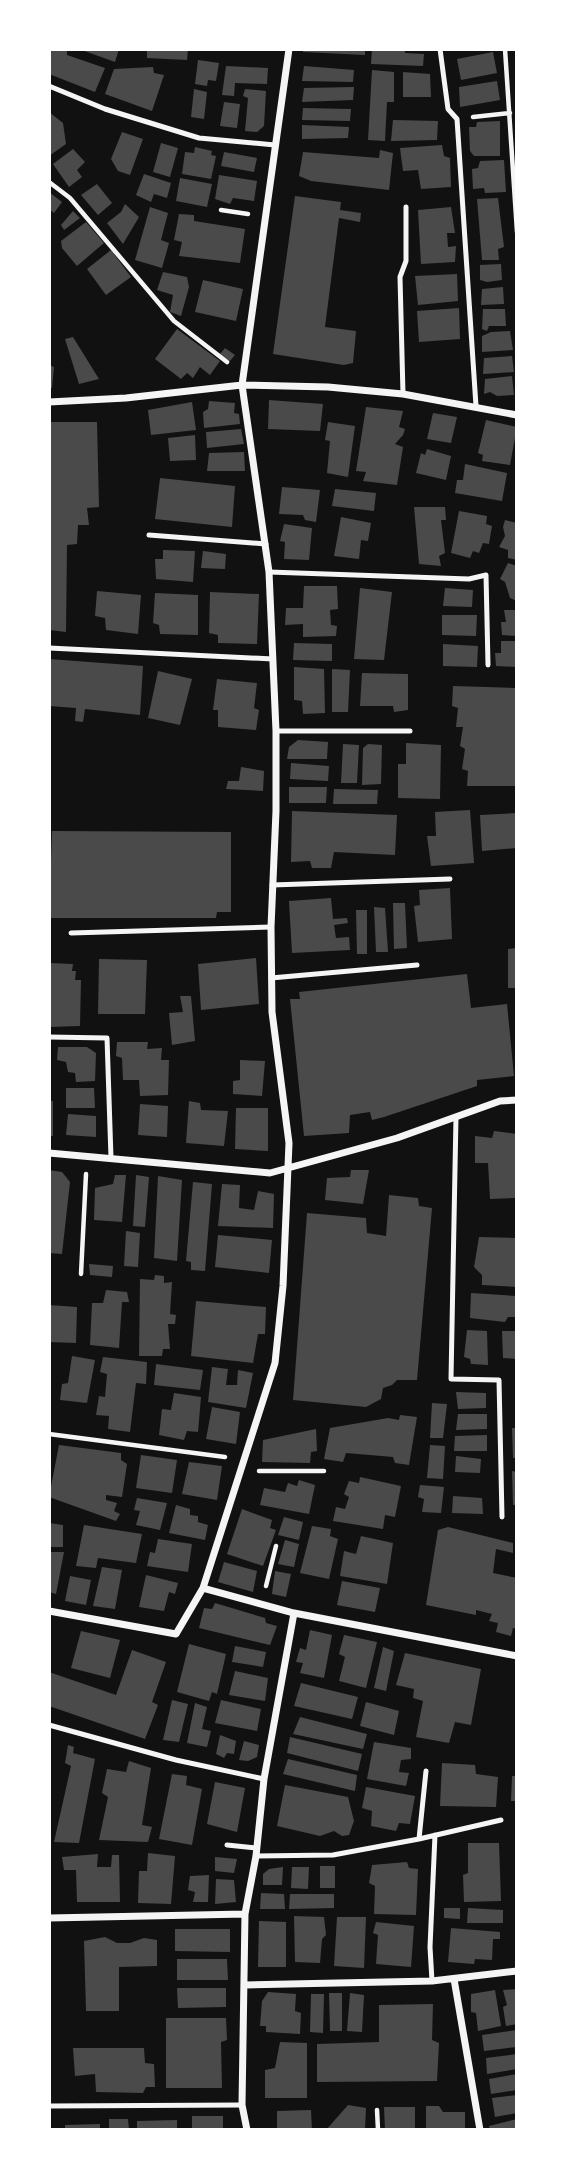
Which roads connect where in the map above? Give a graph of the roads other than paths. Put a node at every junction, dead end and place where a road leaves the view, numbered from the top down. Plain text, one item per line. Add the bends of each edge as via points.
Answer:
1 (289, 49) edge
2 (440, 49) edge
3 (49, 86) edge
4 (275, 145) junction
5 (406, 207) dead end
6 (242, 384) junction
7 (403, 394) junction
8 (49, 402) edge
9 (476, 406) junction
10 (517, 415) edge
11 (149, 535) dead end
12 (266, 544) junction
13 (269, 572) junction
14 (49, 648) edge
15 (273, 659) junction
16 (488, 665) dead end
17 (276, 731) junction
18 (411, 731) dead end
19 (450, 879) dead end
20 (272, 885) junction
21 (271, 927) junction
22 (71, 933) dead end
23 (416, 965) dead end
24 (271, 978) junction
25 (49, 1037) edge
26 (517, 1100) edge
27 (456, 1117) junction
28 (49, 1153) edge
29 (111, 1158) junction
30 (289, 1169) junction
31 (502, 1517) dead end
32 (203, 1588) junction
33 (49, 1611) edge
34 (294, 1614) junction
35 (517, 1656) edge
36 (49, 1725) edge
37 (426, 1771) dead end
38 (264, 1779) junction
39 (501, 1819) dead end
40 (435, 1835) junction
41 (419, 1839) junction
42 (228, 1845) dead end
43 (256, 1852) junction
44 (245, 1914) junction
45 (49, 1918) edge
46 (517, 1971) edge
47 (454, 1979) junction
48 (432, 1981) junction
49 (245, 1985) junction
50 (242, 2105) junction
51 (49, 2106) edge
52 (247, 2130) edge
53 (480, 2130) edge

1 - 4 street
2 - 9 lane via 449,109 457,119
3 - 4 lane via 199,138
4 - 6 street
5 - 7 lane via 406,261 400,277
6 - 7 street
6 - 8 street
6 - 12 street
7 - 9 street
9 - 10 street
11 - 12 lane
12 - 13 street
13 - 15 street
13 - 16 lane via 469,579 486,575
14 - 15 lane
15 - 17 street
17 - 18 lane
17 - 20 street
19 - 20 lane
20 - 21 street
21 - 22 lane
21 - 24 street
23 - 24 lane
24 - 30 street
25 - 29 lane via 107,1038
26 - 27 street via 500,1101
27 - 30 street
27 - 31 lane via 451,1379 499,1380
28 - 29 street
29 - 30 street via 270,1173
30 - 32 street via 275,1363
32 - 33 street via 176,1634
32 - 34 street
34 - 35 street
34 - 38 street
36 - 38 lane
37 - 41 lane
38 - 43 street
39 - 40 lane
40 - 41 lane
40 - 48 lane via 429,1947
41 - 43 lane via 333,1856
42 - 43 lane
43 - 44 street
44 - 45 street
44 - 49 street
46 - 47 street
47 - 48 street
47 - 53 street
48 - 49 street
49 - 50 street
50 - 51 lane
50 - 52 street

